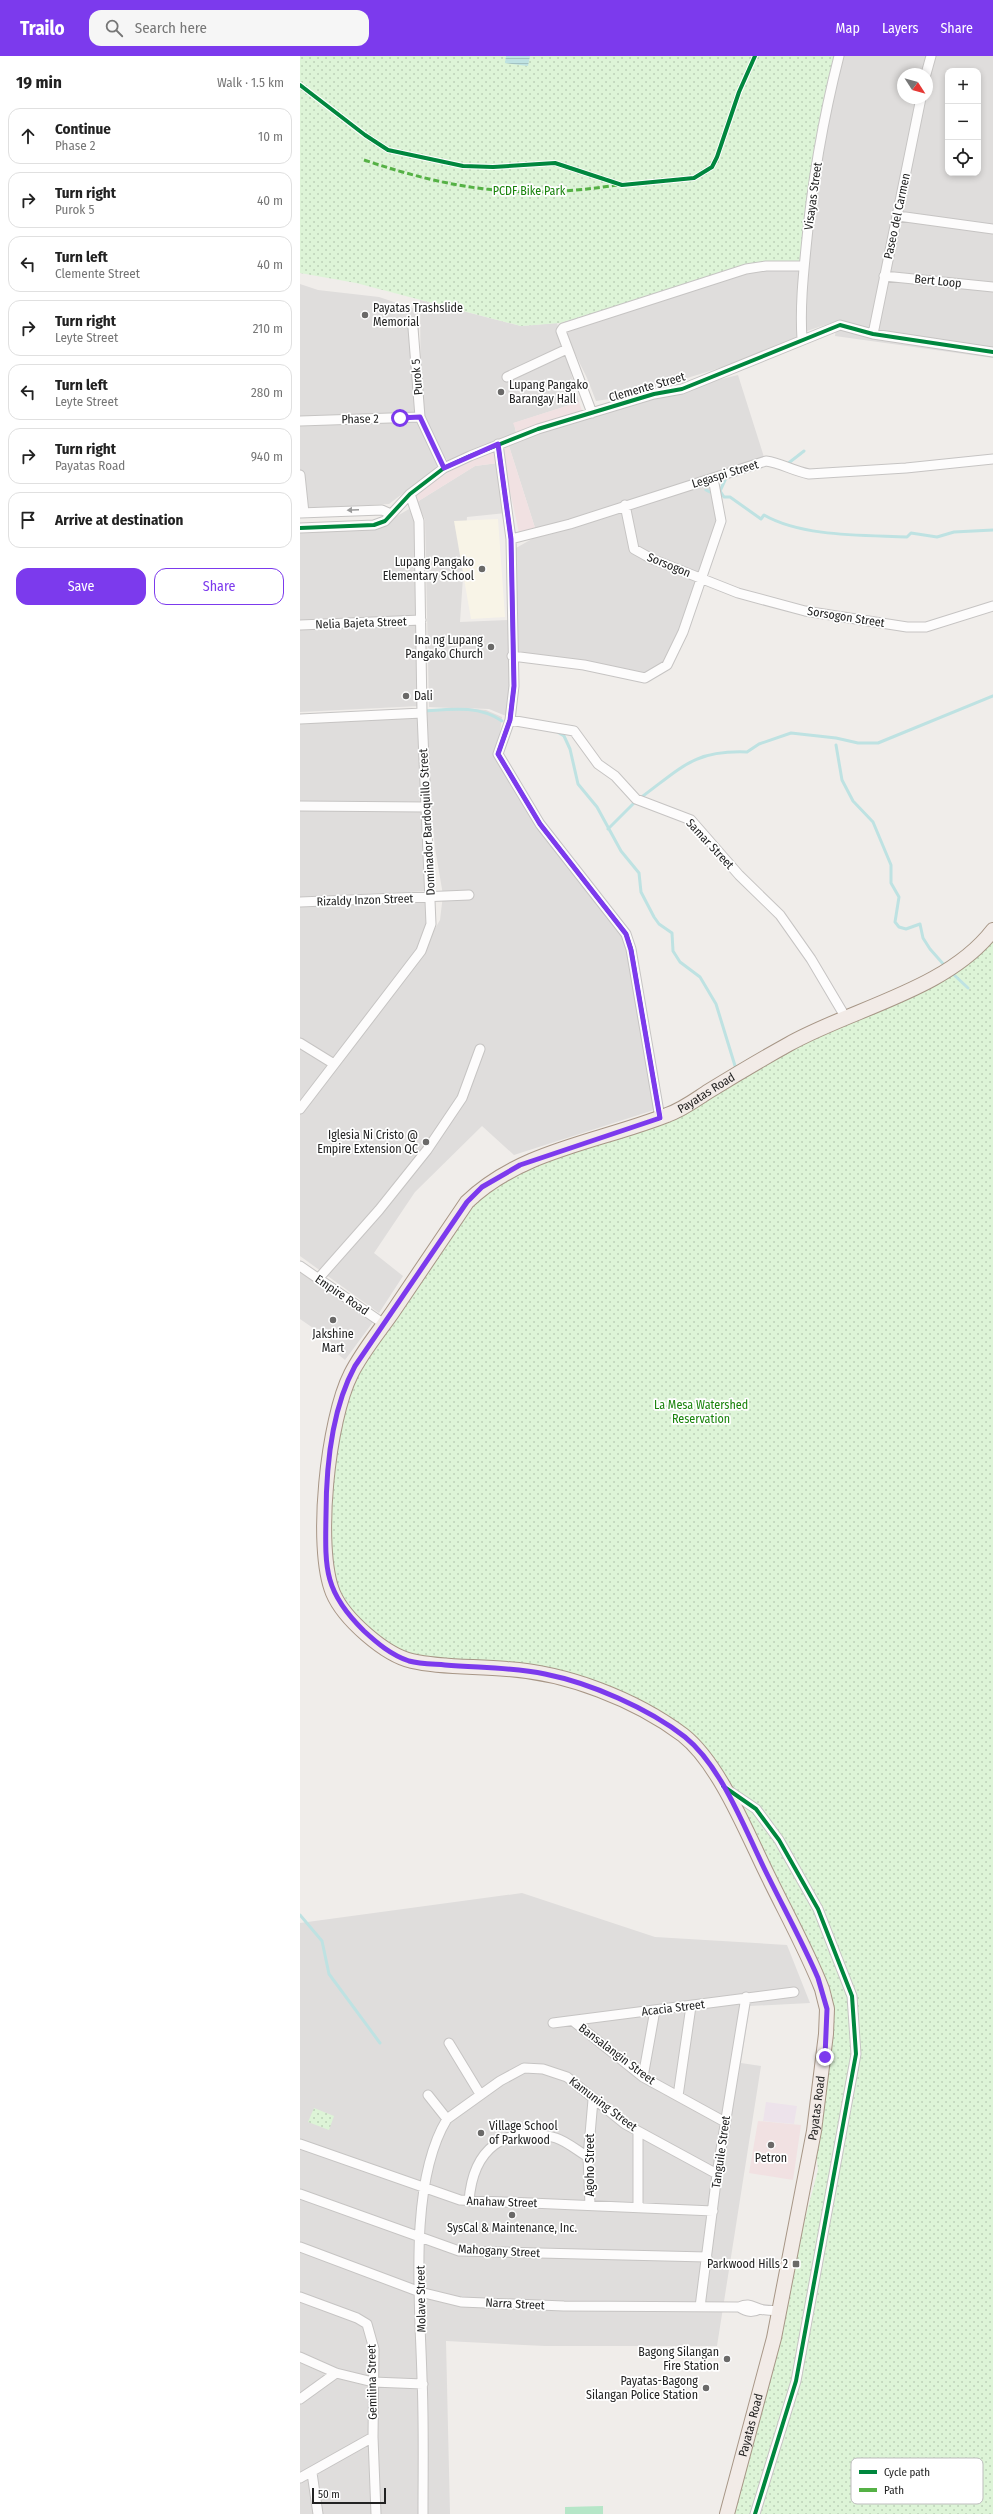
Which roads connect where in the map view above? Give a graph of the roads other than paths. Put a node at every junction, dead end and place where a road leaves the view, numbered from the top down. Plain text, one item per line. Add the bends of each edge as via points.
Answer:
1 (839, 56) edge
2 (931, 56) edge
3 (928, 68) edge
4 (920, 104) edge
5 (898, 216) junction
6 (993, 229) edge
7 (804, 266) junction
8 (884, 276) junction
9 (993, 287) edge
10 (413, 328) dead end
11 (873, 334) junction
12 (802, 338) junction
13 (567, 348) junction
14 (993, 352) edge
15 (507, 377) dead end
16 (592, 413) junction
17 (420, 417) junction
18 (300, 421) edge
19 (498, 444) junction
20 (993, 459) edge
21 (444, 468) junction
22 (300, 475) edge
23 (713, 478) junction
24 (410, 494) junction
25 (625, 505) junction
26 (302, 513) edge
27 (391, 514) junction
28 (300, 528) edge
29 (511, 539) junction
30 (701, 577) junction
31 (993, 606) edge
32 (421, 620) junction
33 (300, 625) edge
34 (512, 656) junction
35 (422, 713) junction
36 (300, 719) edge
37 (510, 720) junction
38 (300, 806) edge
39 (426, 807) junction
40 (469, 895) dead end
41 (431, 897) junction
42 (300, 902) edge
43 (993, 930) edge
44 (846, 1018) junction
45 (300, 1043) edge
46 (480, 1049) dead end
47 (334, 1064) junction
48 (300, 1110) edge
49 (660, 1118) junction
50 (300, 1266) edge
51 (318, 1279) junction
52 (384, 1324) junction
53 (722, 1786) junction
54 (794, 1992) dead end
55 (746, 1997) junction
56 (691, 2006) junction
57 (655, 2010) junction
58 (573, 2021) junction
59 (553, 2024) dead end
60 (449, 2043) dead end
61 (643, 2077) junction
62 (428, 2094) dead end
63 (480, 2094) junction
64 (678, 2096) junction
65 (593, 2100) junction
66 (447, 2119) junction
67 (725, 2122) junction
68 (638, 2131) junction
69 (300, 2144) edge
70 (588, 2157) junction
71 (717, 2174) junction
72 (424, 2187) junction
73 (300, 2194) edge
74 (469, 2201) junction
75 (590, 2205) junction
76 (638, 2206) junction
77 (714, 2211) junction
78 (420, 2239) junction
79 (300, 2247) edge
80 (707, 2257) junction
81 (420, 2292) junction
82 (300, 2297) edge
83 (700, 2307) junction
84 (780, 2311) junction
85 (300, 2357) edge
86 (336, 2373) junction
87 (373, 2382) junction
88 (423, 2384) junction
89 (300, 2399) edge
90 (373, 2437) junction
91 (312, 2473) junction
92 (300, 2478) edge
93 (318, 2514) edge
94 (376, 2514) edge
95 (423, 2514) edge
96 (727, 2514) edge
97 (755, 2514) edge

1 - 7 street, Visayas Street via 825,110
2 - 3 street
4 - 5 street, Paseo del Carmen
5 - 6 street
5 - 8 street, Paseo del Carmen
7 - 12 street, Visayas Street via 800,315
7 - 13 street via 746,269 563,328 561,331
8 - 9 street, Bert Loop
8 - 11 street, Paseo del Carmen
10 - 17 street, Purok 5
11 - 12 street, Clemente Street via 840,325
11 - 14 street, Clemente Street
12 - 16 street, Clemente Street via 780,350 682,389 654,394
13 - 15 street
13 - 16 street
16 - 19 street, Clemente Street
17 - 18 street, Phase 2
17 - 21 street, Purok 5
19 - 21 street, Clemente Street
19 - 29 street
20 - 23 street, Legaspi Street via 809,474 793,471 780,463 766,461
21 - 24 street, Clemente Street
22 - 26 street
23 - 25 street, Legaspi Street
23 - 30 street via 721,521
24 - 27 street, Clemente Street
24 - 32 street, Dominador Bardoquillo Street via 419,521
25 - 29 street, Legaspi Street via 570,524
25 - 30 street, Sorsogon via 634,549 652,559
27 -> 26 street via 382,510
27 - 28 street, Clemente Street via 385,521 374,525
29 - 34 street
30 - 31 street, Sorsogon Street via 738,593 805,611 907,627 926,627
30 - 34 street via 674,655 667,665 644,678 584,665
32 - 33 street, Nelia Bajeta Street
32 - 35 street, Dominador Bardoquillo Street
34 - 37 street via 514,686
35 - 36 street
35 - 39 street, Dominador Bardoquillo Street
37 - 44 street, Samar Street via 574,731 598,764 615,776 636,799 691,820 739,875 780,915 811,959
37 - 49 street via 498,754 540,824 626,934 631,950
38 - 39 street
39 - 41 street, Dominador Bardoquillo Street
40 - 41 street, Rizaldy Inzon Street
41 - 42 street, Rizaldy Inzon Street
41 - 47 street, Dominador Bardoquillo Street via 431,924 421,951
43 - 44 main road, Payatas Road via 974,950 934,977 911,990
44 - 49 main road, Payatas Road via 791,1043
45 - 47 street
46 - 51 street via 462,1098 427,1150 379,1210
47 - 48 street, Dominador Bardoquillo Street
49 - 52 main road, Payatas Road via 532,1160 508,1170 482,1187 467,1202
50 - 51 street, Empire Road
51 - 52 street, Empire Road
52 - 53 main road, Payatas Road via 350,1376 337,1413 332,1443 326,1498 327,1575 334,1596 348,1616 378,1644 410,1661 545,1674 607,1693 684,1737 701,1753
53 - 84 main road, Payatas Road via 813,1966 827,2009 825,2057 814,2131
53 - 97 street via 756,1809 779,1840 818,1909 852,1996 856,2054 796,2381
54 - 55 street, Acacia Street
55 - 56 street, Acacia Street
55 - 67 street, Tanguile Street
56 - 57 street, Acacia Street
56 - 64 street
57 - 58 street, Acacia Street
57 - 61 street
58 - 59 street, Acacia Street
58 - 61 street, Bansalangin Street
60 - 63 street
61 - 64 street, Bansalangin Street
62 - 66 street
63 - 65 street, Kamuning Street via 524,2068 543,2069 566,2077
63 - 66 street, Kamuning Street
64 - 67 street, Bansalangin Street
65 - 68 street, Kamuning Street
65 - 70 street, Agoho Street
66 - 72 street, Molave Street via 437,2136
67 - 71 street, Tanguile Street
68 - 71 street, Kamuning Street
68 - 76 street
69 - 72 street, Anahaw Street
70 - 74 street via 557,2138 520,2134 500,2141 480,2157
70 - 75 street, Agoho Street
71 - 77 street, Tanguile Street
72 - 74 street, Anahaw Street
72 - 78 street, Molave Street
73 - 78 street, Mahogany Street
74 - 75 street, Anahaw Street
75 - 76 street, Anahaw Street
76 - 77 street, Anahaw Street
77 - 80 street, Tanguile Street
78 - 80 street, Mahogany Street via 459,2251
78 - 81 street, Molave Street
79 - 81 street, Narra Street
80 - 83 street, Tanguile Street
81 - 83 street, Narra Street via 461,2302
81 - 88 street, Molave Street
82 - 87 street, Gemilina Street via 367,2324 374,2349
83 - 84 street, Narra Street via 739,2307 750,2304 760,2309
84 - 96 main road, Payatas Road via 758,2405
85 - 86 street
86 - 87 street
86 - 89 street
87 - 88 street
87 - 90 street, Gemilina Street
88 - 95 street, Molave Street
90 - 91 street
90 - 94 street, Gemilina Street
91 - 92 street
91 - 93 street

